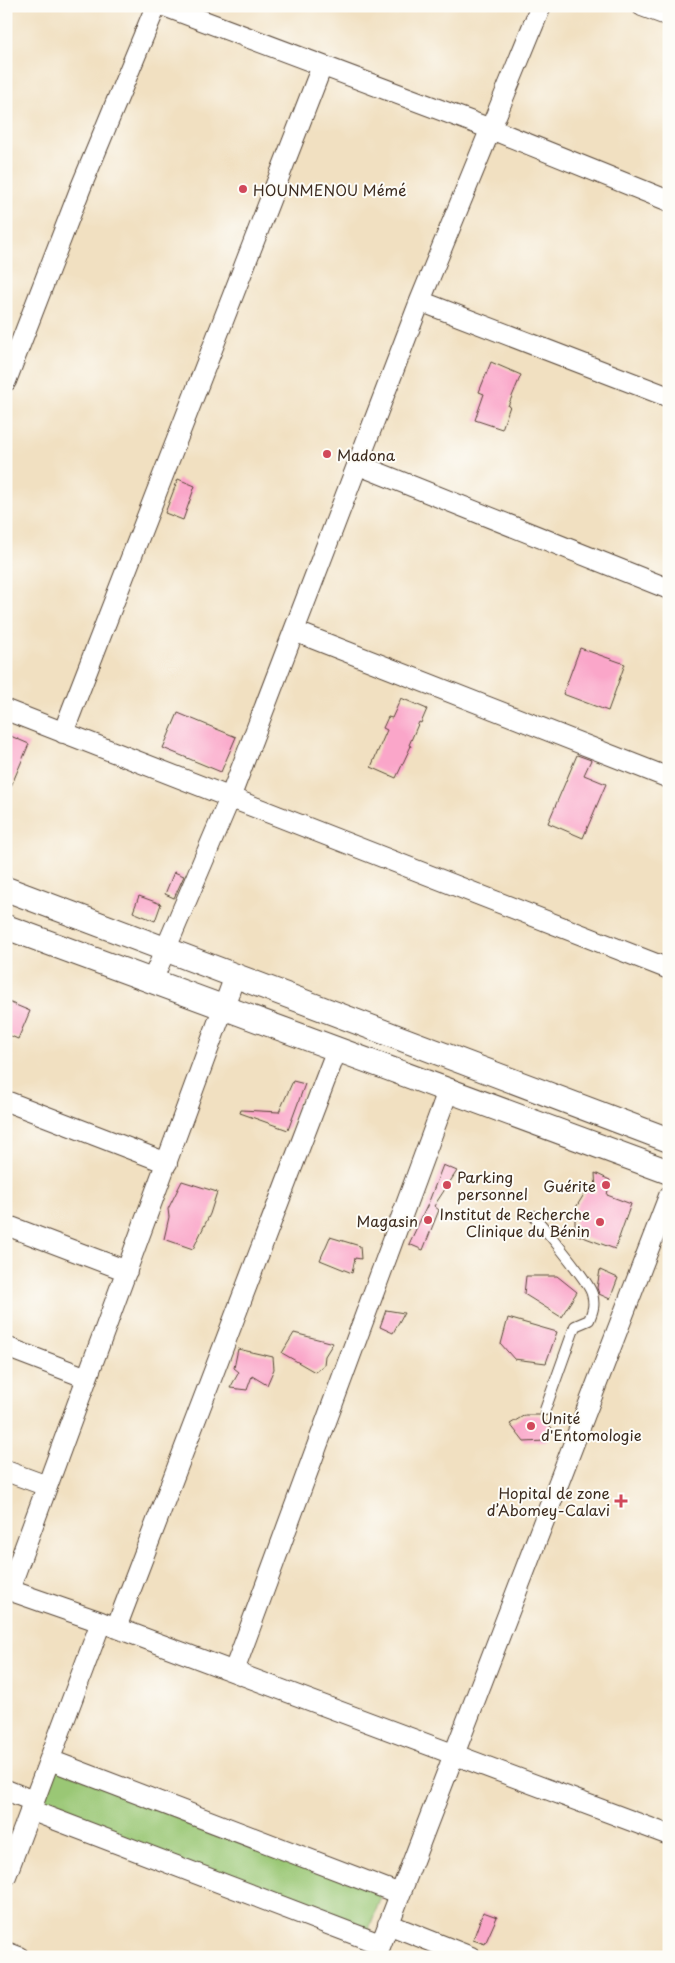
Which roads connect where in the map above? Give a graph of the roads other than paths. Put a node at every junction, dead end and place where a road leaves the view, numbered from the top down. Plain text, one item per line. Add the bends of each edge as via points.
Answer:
1 (156, 6) edge
2 (164, 6) edge
3 (541, 6) edge
4 (642, 6) edge
5 (669, 16) edge
6 (322, 66) junction
7 (492, 128) junction
8 (669, 201) edge
9 (420, 301) junction
10 (6, 381) edge
11 (669, 397) edge
12 (359, 465) junction
13 (669, 589) edge
14 (294, 631) junction
15 (6, 710) edge
16 (63, 732) junction
17 (669, 778) edge
18 (230, 798) junction
19 (6, 889) edge
20 (8, 932) edge
21 (165, 949) junction
22 (669, 969) edge
23 (235, 976) junction
24 (152, 981) junction
25 (224, 1008) junction
26 (337, 1049) junction
27 (448, 1091) junction
28 (6, 1101) edge
29 (669, 1140) edge
30 (167, 1163) junction
31 (669, 1172) edge
32 (669, 1196) edge
33 (534, 1216) dead end
34 (6, 1225) edge
35 (127, 1271) junction
36 (6, 1347) edge
37 (87, 1378) junction
38 (545, 1410) dead end
39 (6, 1471) edge
40 (47, 1486) junction
41 (8, 1589) edge
42 (109, 1625) junction
43 (234, 1671) junction
44 (454, 1753) junction
45 (50, 1760) junction
46 (6, 1790) edge
47 (32, 1806) junction
48 (669, 1835) edge
49 (6, 1876) edge
50 (400, 1894) junction
51 (388, 1924) junction
52 (378, 1950) edge
53 (6, 1952) edge
54 (19, 1957) edge
55 (471, 1957) edge

1 - 10 street
2 - 6 street
3 - 7 street
4 - 5 street
6 - 7 street
6 - 16 street
7 - 8 street
7 - 9 street
9 - 11 street
9 - 12 street
12 - 13 street
12 - 14 street
14 - 17 street
14 - 18 street
15 - 16 street
16 - 18 street
18 - 21 street
18 - 22 street
19 - 21 street
20 - 24 street
21 - 23 street
21 - 24 street
23 - 25 street
23 - 29 street
24 - 25 street
25 - 26 street
25 - 30 street
26 - 27 street
26 - 42 street
27 - 31 street
27 - 43 street
28 - 30 street
30 - 35 street
32 - 44 street
33 - 38 lane via 585,1280 592,1292 594,1308 589,1320 575,1326
34 - 35 street
35 - 37 street
36 - 37 street
37 - 40 street
39 - 40 street
40 - 41 street
41 - 42 street
42 - 43 street
42 - 45 street
43 - 44 street
44 - 48 street
44 - 50 street
45 - 47 street
45 - 50 street
46 - 47 street
47 - 49 street
47 - 52 street
50 - 51 street
51 - 52 street
51 - 55 street
53 - 54 street

